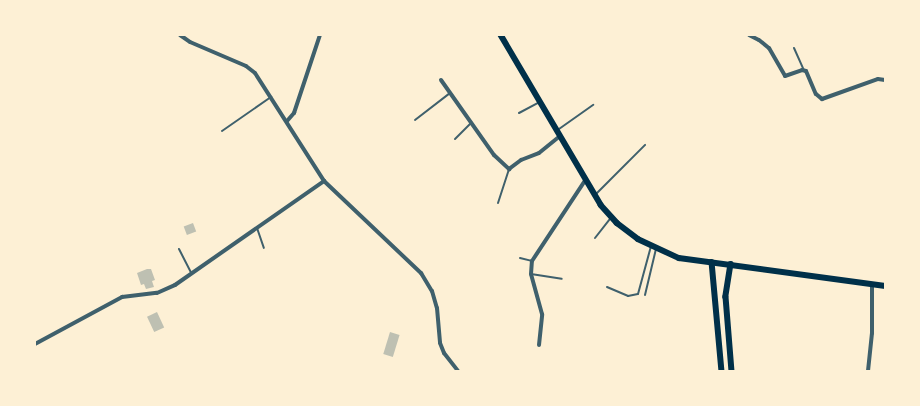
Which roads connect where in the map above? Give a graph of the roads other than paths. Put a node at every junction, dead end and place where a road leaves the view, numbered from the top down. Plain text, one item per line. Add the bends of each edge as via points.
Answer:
1 (180, 35) edge
2 (320, 35) edge
3 (501, 35) edge
4 (749, 35) edge
5 (794, 48) dead end
6 (804, 70) junction
7 (441, 80) dead end
8 (885, 80) edge
9 (450, 93) junction
10 (271, 97) junction
11 (540, 102) junction
12 (593, 105) dead end
13 (519, 113) dead end
14 (415, 120) dead end
15 (287, 121) junction
16 (471, 123) junction
17 (222, 131) dead end
18 (558, 133) junction
19 (455, 139) dead end
20 (645, 145) dead end
21 (510, 169) junction
22 (586, 179) junction
23 (324, 181) junction
24 (595, 195) junction
25 (498, 202) dead end
26 (612, 217) junction
27 (257, 228) junction
28 (595, 238) dead end
29 (264, 248) dead end
30 (653, 248) junction
31 (179, 249) dead end
32 (520, 258) dead end
33 (532, 261) junction
34 (712, 262) junction
35 (731, 264) junction
36 (191, 274) junction
37 (531, 274) junction
38 (562, 279) dead end
39 (872, 285) junction
40 (885, 286) edge
41 (607, 287) dead end
42 (646, 295) dead end
43 (35, 344) edge
44 (539, 345) dead end
45 (458, 371) edge
46 (722, 371) edge
47 (732, 371) edge
48 (868, 371) edge

1 - 10 street via 251,70
2 - 15 street via 294,112
3 - 11 highway
4 - 6 street via 769,48 785,76
5 - 6 lane
6 - 8 street via 822,99 878,79
7 - 9 street
9 - 14 lane
9 - 16 street
10 - 15 street
10 - 17 lane
11 - 13 lane
11 - 18 highway
12 - 18 lane
15 - 23 street
16 - 19 lane
16 - 21 street via 494,155
18 - 21 street via 539,153 521,160
18 - 22 highway
20 - 24 lane
21 - 25 lane
22 - 24 highway
22 - 33 street
23 - 27 street
23 - 45 street via 427,282 437,308 440,343
24 - 26 highway
26 - 28 lane
26 - 30 highway
27 - 29 lane
27 - 36 street
30 - 34 highway via 678,258
30 - 41 lane via 638,294 628,296
30 - 42 lane
31 - 36 lane
32 - 33 lane
33 - 37 street
34 - 35 highway
34 - 46 highway
35 - 39 highway
35 - 47 highway via 726,297
36 - 43 street via 157,293 122,297
37 - 38 lane
37 - 44 street via 542,314
39 - 40 highway
39 - 48 street

